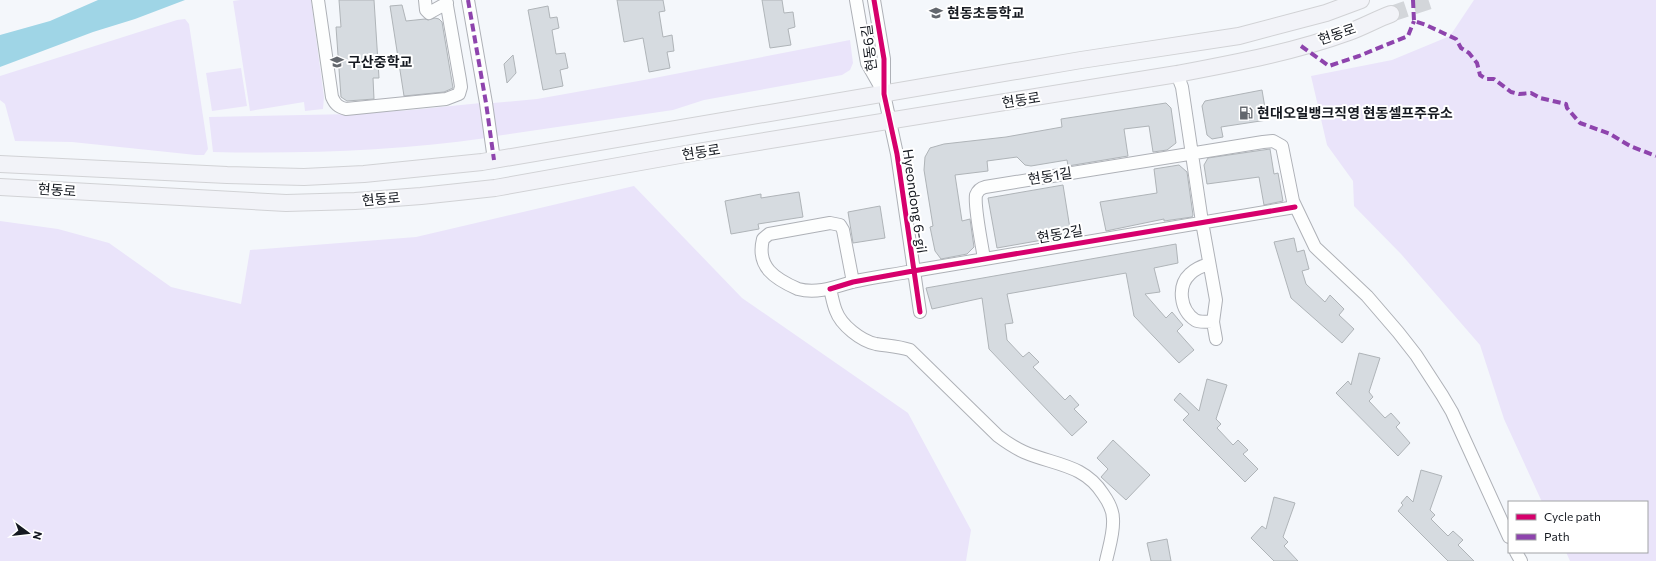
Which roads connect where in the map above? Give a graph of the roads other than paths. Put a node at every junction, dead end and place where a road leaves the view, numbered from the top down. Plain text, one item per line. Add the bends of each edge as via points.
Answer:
1 (318, 0) edge
2 (424, 0) edge
3 (468, 0) edge
4 (856, 0) edge
5 (874, 0) edge
6 (1361, 0) edge
7 (446, 2) edge
8 (1391, 14) tunnel mouth
9 (1178, 74) junction
10 (884, 94) junction
11 (890, 121) junction
12 (1192, 153) junction
13 (494, 160) junction
14 (0, 164) edge
15 (0, 187) edge
16 (1295, 207) junction
17 (1202, 222) junction
18 (984, 259) junction
19 (1209, 264) junction
20 (913, 271) junction
21 (853, 282) junction
22 (830, 289) junction
23 (920, 312) dead end
24 (1213, 322) junction
25 (1216, 340) dead end
26 (1508, 535) edge
27 (1106, 561) edge

1 - 7 street via 332,97 335,104 346,109 446,99 459,94 461,87
2 - 7 street via 429,13
3 - 13 street
4 - 10 street, 현동6길 via 867,63
5 - 10 street, 현동6길 via 884,59
6 - 10 main road, 현동로 via 1326,13 1239,36
8 - 9 main road, 현동로 via 1350,32 1301,46
9 - 11 main road, 현동로
9 - 12 street
10 - 11 street, Hyeondong 6-gil
10 - 13 main road, 현동로
11 - 15 main road, 현동로 via 495,188 355,201 228,201
11 - 20 street, Hyeondong 6-gil
12 - 16 street, 현동1길 via 1263,142 1278,143 1284,151
12 - 17 street
12 - 18 street, 현동1길 via 980,189 976,194 976,204
13 - 14 main road, 현동로 via 364,174 304,177
16 - 17 street, 현동2길
16 - 26 street via 1315,247 1367,296 1398,332 1442,395
17 - 18 street, 현동2길
17 - 19 street
18 - 20 street, 현동2길
19 - 24 street via 1216,300
19 - 24 street via 1196,268 1188,275 1183,286 1182,305 1196,321
20 - 21 street, 현동2길
20 - 23 street, Hyeondong 6-gil
21 - 22 street, 현동2길
21 - 22 street, 현동2길 via 840,225 830,223 769,234 763,238 762,258 769,273 803,291
22 - 27 street via 840,319 862,337 876,344 900,346 910,350 1009,444 1023,452 1073,468 1094,482 1108,500 1113,518 1112,538
24 - 25 street

